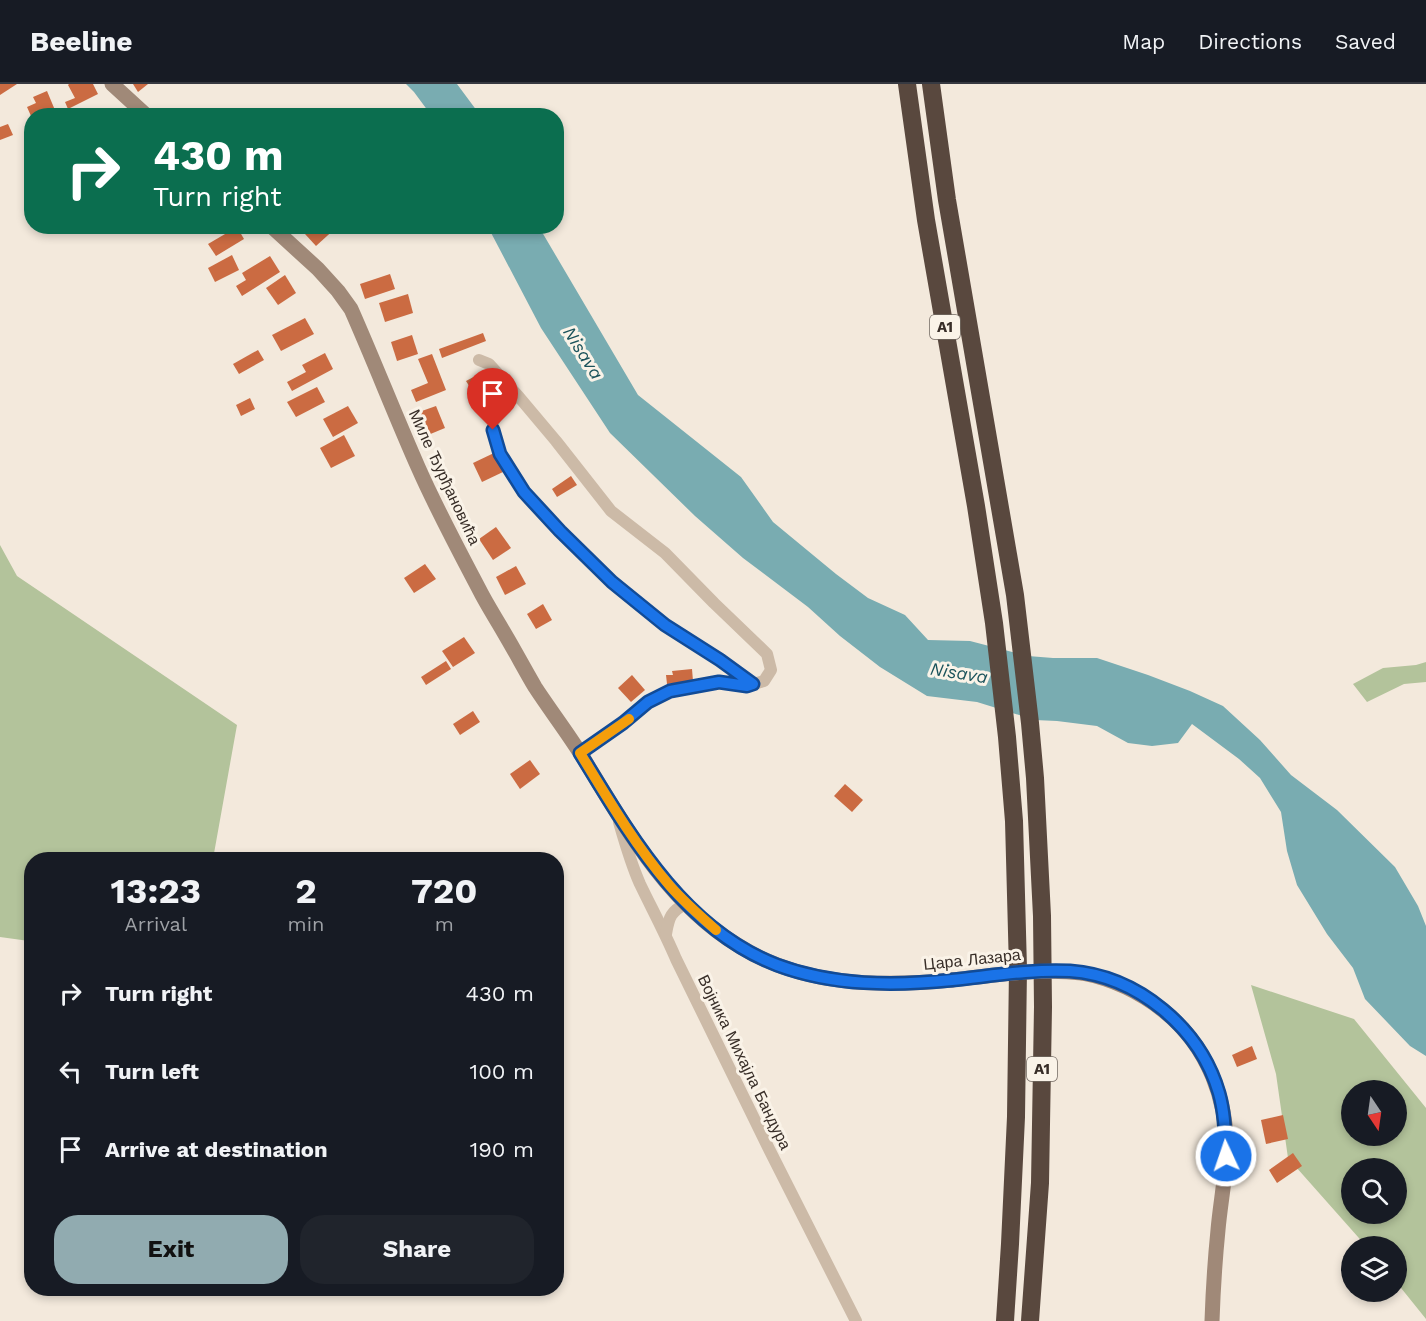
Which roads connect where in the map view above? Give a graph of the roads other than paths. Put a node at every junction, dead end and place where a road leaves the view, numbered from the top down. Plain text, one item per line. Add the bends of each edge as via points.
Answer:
1 (112, 84) edge
2 (907, 84) edge
3 (931, 84) edge
4 (138, 108) edge
5 (280, 234) edge
6 (479, 360) dead end
7 (519, 397) junction
8 (753, 684) junction
9 (580, 753) junction
10 (616, 812) junction
11 (686, 903) junction
12 (666, 934) junction
13 (856, 1321) edge
14 (1005, 1321) edge
15 (1030, 1321) edge
16 (1212, 1321) edge

1 - 4 street
2 - 14 highway, A1 via 926,220 986,569 1014,821 1016,1117
3 - 15 highway, A1 via 947,200 1011,567 1038,817 1043,956 1041,1128
5 - 9 street, Миле Ђурђановића via 318,269 351,309 418,468 480,592
6 - 7 street via 489,364
7 - 8 street via 611,511 665,553 767,654 771,670 764,681
7 - 8 lane via 500,415 493,430 500,454 524,492 612,582 665,625
8 - 9 street via 719,682 670,691 648,702
9 - 10 street, Цара Лазара
10 - 11 street, Цара Лазара via 649,860
10 - 12 street, Војника Михајла Бандура via 639,883
11 - 12 street via 668,918
11 - 16 street, Цара Лазара, bridge via 739,946 801,973 854,982 912,983 1026,972 1082,973 1123,985 1171,1017 1194,1042 1213,1076 1224,1112 1226,1156
12 - 13 street, Војника Михајла Бандура

